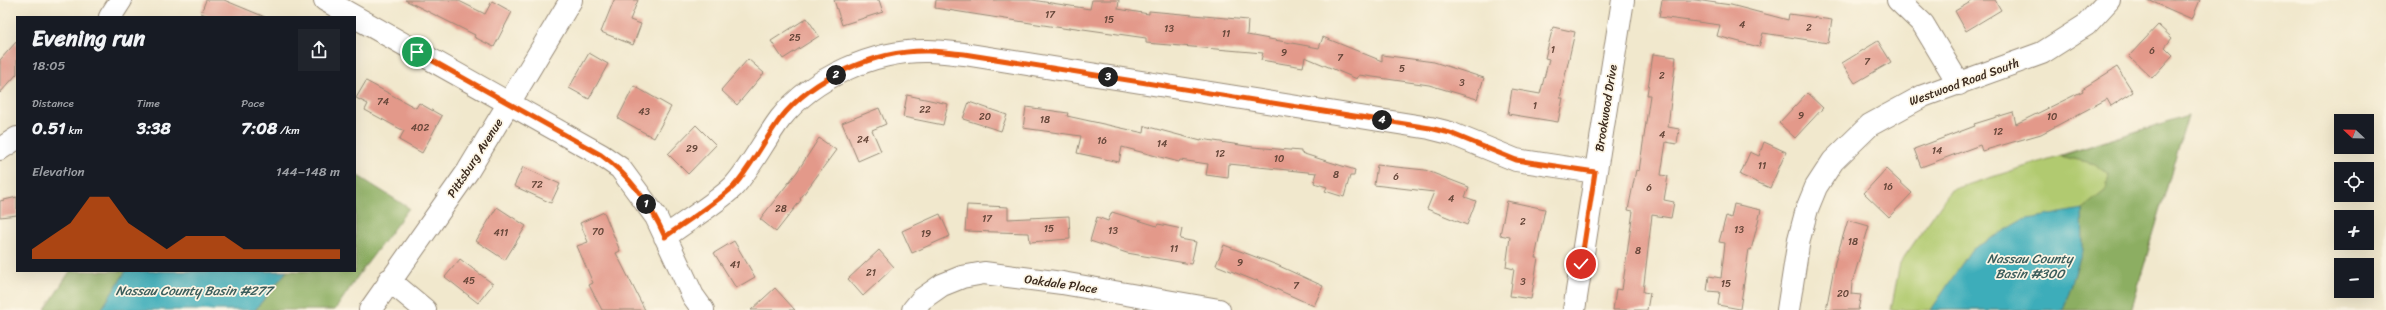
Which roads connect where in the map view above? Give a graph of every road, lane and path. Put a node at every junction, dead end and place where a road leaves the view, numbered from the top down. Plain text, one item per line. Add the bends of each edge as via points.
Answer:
1 (121, 0) edge
2 (325, 0) edge
3 (571, 0) edge
4 (1623, 0) edge
5 (1898, 0) edge
6 (2110, 0) edge
7 (111, 16) edge
8 (353, 16) edge
9 (356, 17) edge
10 (1959, 84) junction
11 (510, 104) junction
12 (16, 139) edge
13 (0, 149) edge
14 (1595, 172) junction
15 (665, 237) junction
16 (389, 280) junction
17 (370, 310) edge
18 (425, 310) edge
19 (703, 310) edge
20 (913, 310) edge
21 (1219, 310) edge
22 (1574, 310) edge
23 (1788, 310) edge

1 - 7 street
2 - 8 street
3 - 11 street, Pittsburg Avenue
4 - 14 street, Brookwood Drive
5 - 10 street via 1923,24
6 - 10 street, Westwood Road South via 2086,25 2042,53
9 - 11 street
10 - 23 street, Westwood Road South via 1923,96 1870,125 1833,161 1816,187 1807,209 1799,239
11 - 15 street via 620,168 656,217
11 - 16 street, Pittsburg Avenue via 468,171
12 - 13 street
14 - 15 street via 1516,160 1450,133 1430,128 972,55 927,51 873,60 847,69 820,85 781,118 733,186
14 - 22 street, Brookwood Drive
15 - 19 street via 693,296
16 - 17 street, Pittsburg Avenue
16 - 18 street
20 - 21 street, Oakdale Place via 922,299 942,285 962,277 984,273 1062,283

